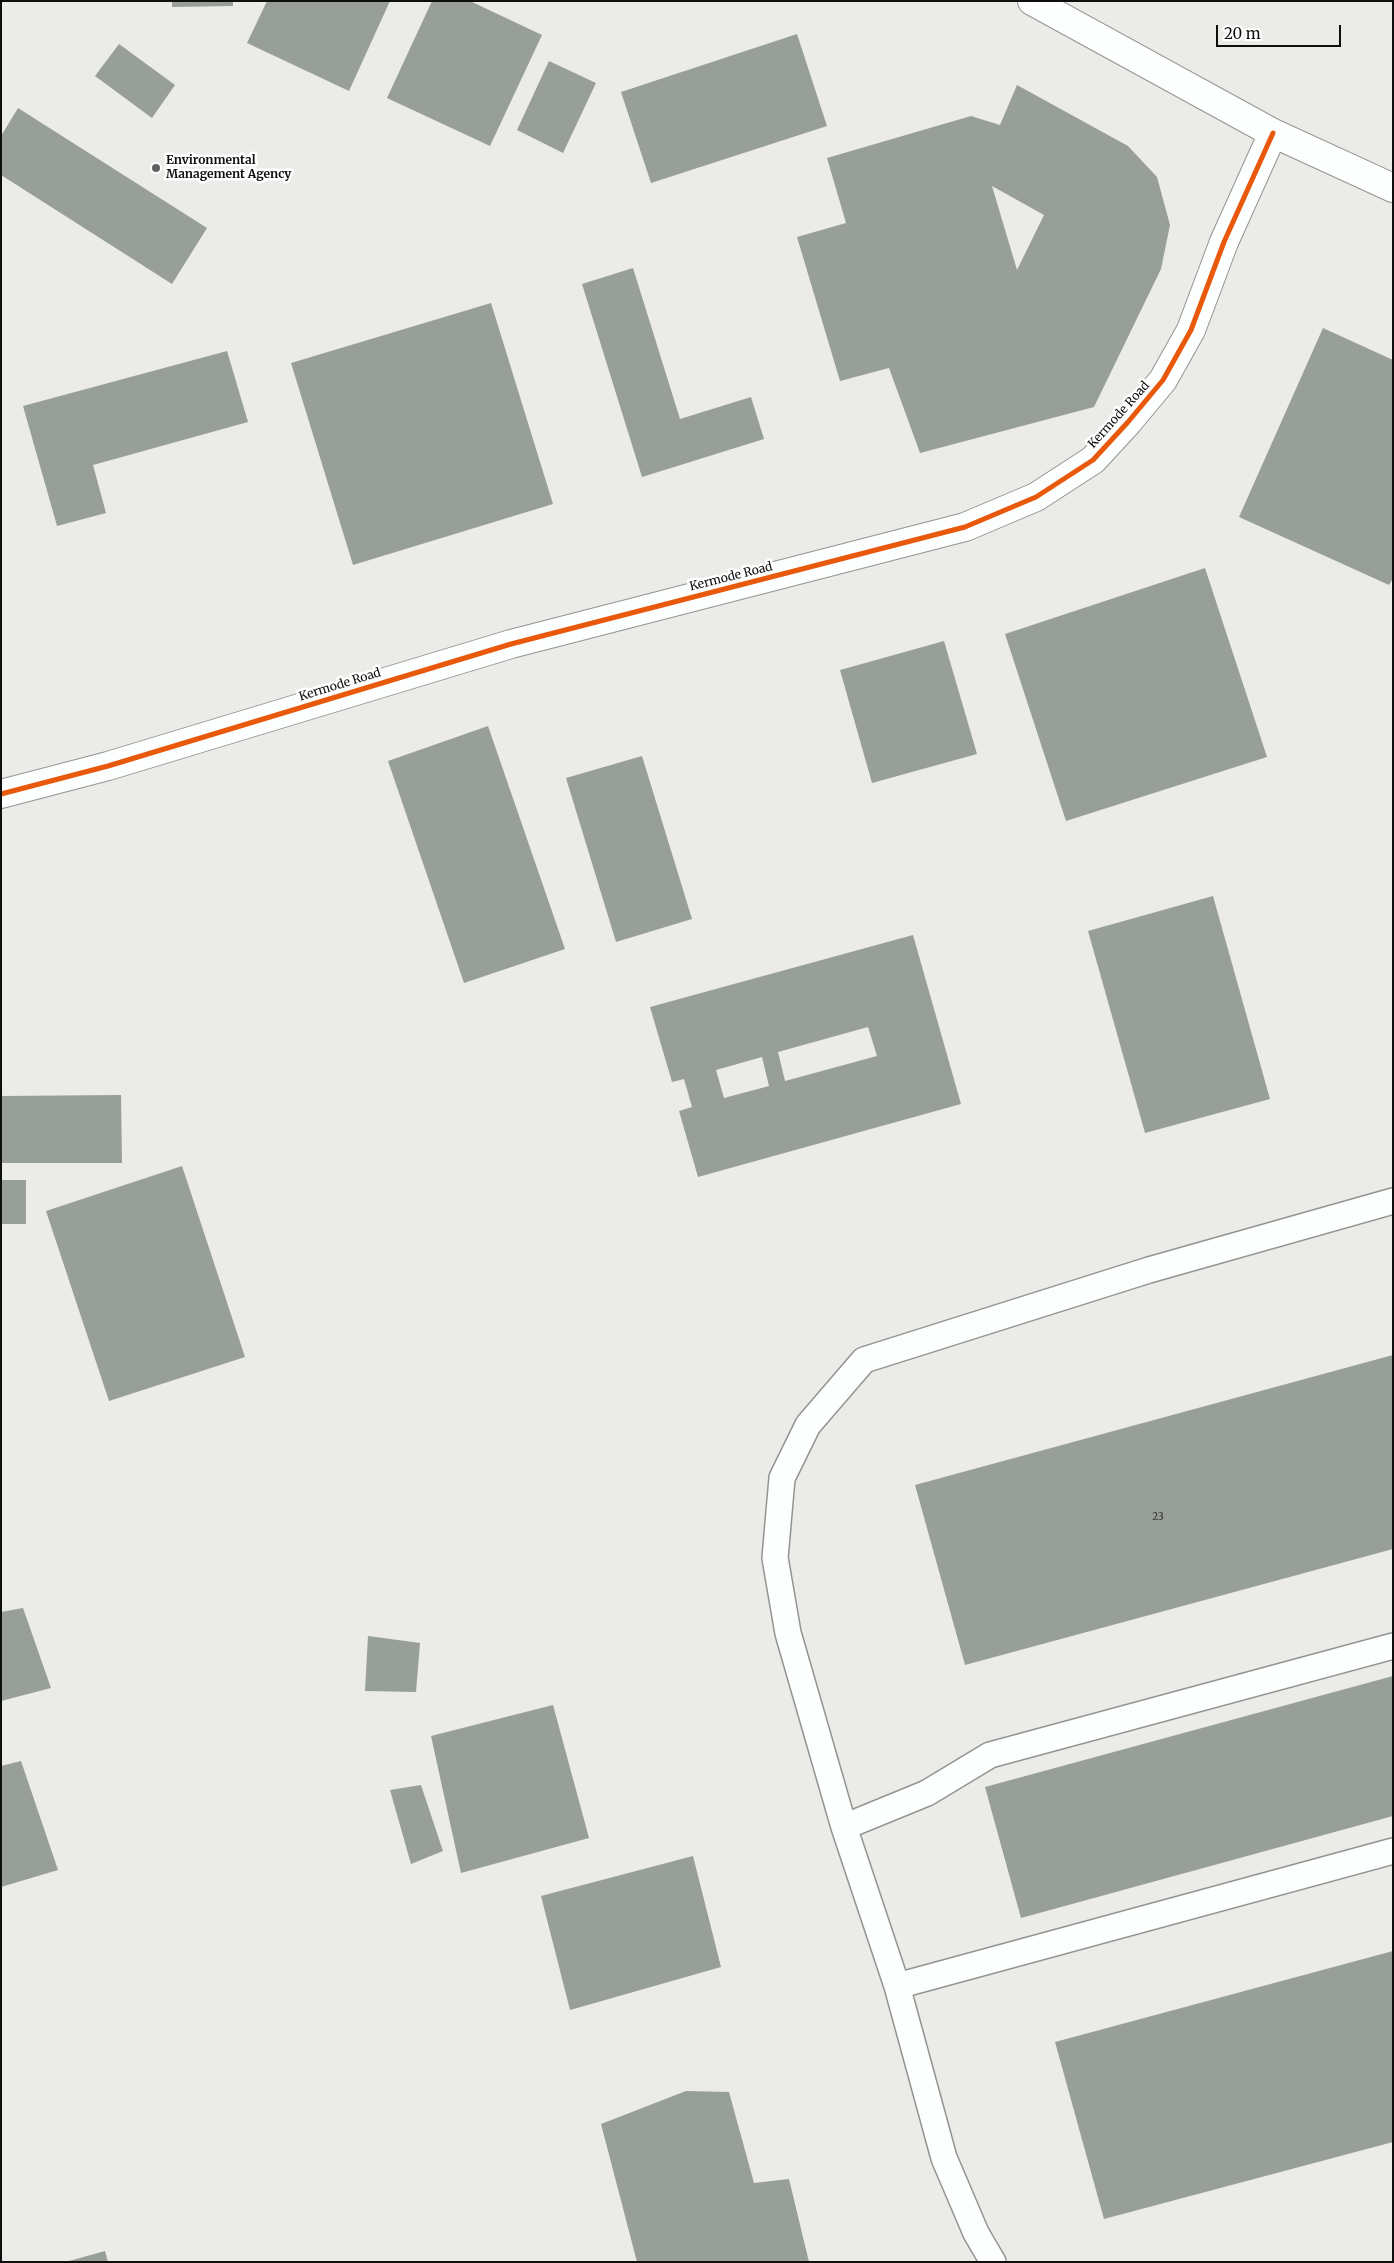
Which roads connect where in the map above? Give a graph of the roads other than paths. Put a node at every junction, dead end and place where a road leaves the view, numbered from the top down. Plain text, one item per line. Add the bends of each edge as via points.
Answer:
1 (1032, 1) edge
2 (1272, 133) junction
3 (1393, 188) edge
4 (1, 794) edge
5 (1393, 1201) edge
6 (1393, 1646) edge
7 (844, 1827) junction
8 (1393, 1851) edge
9 (897, 1986) junction
10 (993, 2262) edge

1 - 2 street
2 - 3 street
2 - 4 street, Kermode Road via 1224,242 1191,330 1163,380 1093,460 1036,497 965,527 511,644 118,763
5 - 7 lane via 1149,1270 864,1360 808,1425 782,1478 775,1558 788,1633
6 - 7 lane via 990,1755 927,1793
7 - 9 lane
8 - 9 lane
9 - 10 lane via 944,2158 976,2233

